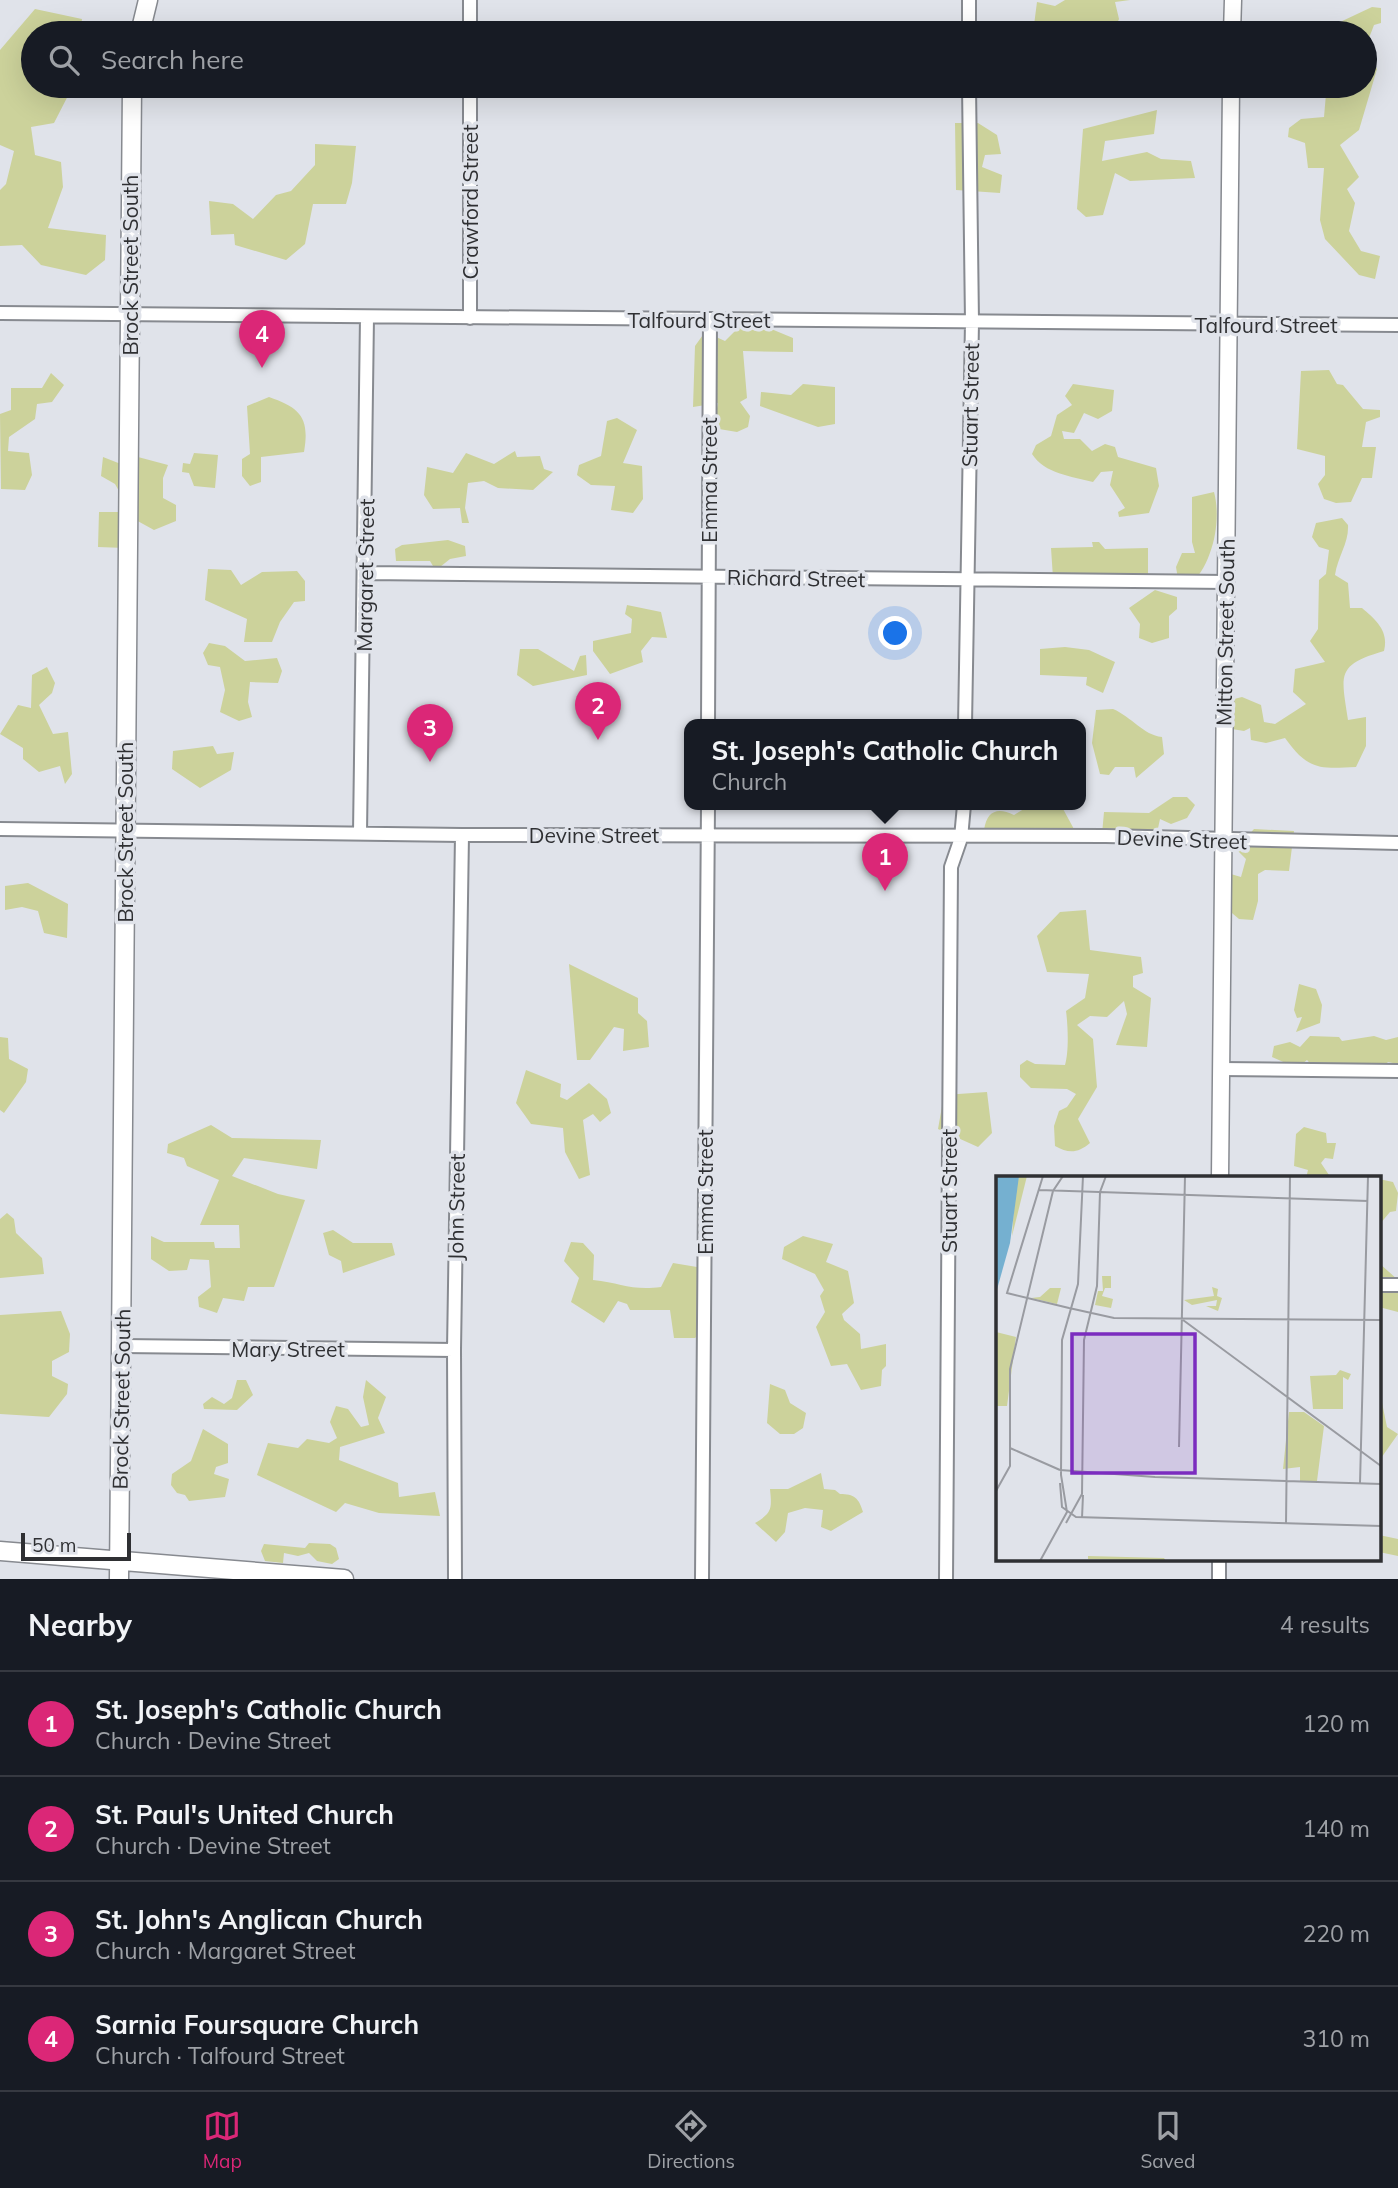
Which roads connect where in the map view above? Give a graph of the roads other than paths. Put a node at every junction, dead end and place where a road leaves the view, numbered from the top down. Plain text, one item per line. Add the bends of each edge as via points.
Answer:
1 (148, 0) edge
2 (470, 0) edge
3 (969, 0) edge
4 (1233, 0) edge
5 (143, 21) edge
6 (470, 21) edge
7 (969, 21) edge
8 (1232, 21) edge
9 (132, 98) edge
10 (470, 98) edge
11 (970, 98) edge
12 (1231, 98) edge
13 (0, 313) edge
14 (130, 316) junction
15 (367, 317) junction
16 (470, 318) junction
17 (710, 320) junction
18 (971, 322) junction
19 (1227, 324) junction
20 (1398, 325) edge
21 (366, 573) junction
22 (709, 577) junction
23 (966, 580) junction
24 (1227, 582) junction
25 (708, 719) edge
26 (965, 719) edge
27 (708, 810) edge
28 (964, 810) edge
29 (0, 829) edge
30 (125, 832) junction
31 (360, 833) junction
32 (463, 835) junction
33 (708, 835) junction
34 (961, 838) junction
35 (1222, 841) junction
36 (1398, 843) edge
37 (1221, 1069) junction
38 (1398, 1071) edge
39 (1220, 1176) edge
40 (1380, 1285) edge
41 (1398, 1285) edge
42 (121, 1346) junction
43 (454, 1350) junction
44 (0, 1551) edge
45 (212, 1569) junction
46 (119, 1571) edge
47 (161, 1579) edge
48 (336, 1579) edge
49 (344, 1579) edge
50 (455, 1579) edge
51 (702, 1579) edge
52 (946, 1579) edge

1 - 5 main road
2 - 6 street
3 - 7 street
4 - 8 street
9 - 14 main road, Brock Street South
10 - 16 street, Crawford Street
11 - 18 street, Stuart Street
12 - 19 street, Mitton Street South
13 - 14 street, Talfourd Street
14 - 15 street, Talfourd Street
14 - 30 main road, Brock Street South
15 - 16 street, Talfourd Street
15 - 21 street, Margaret Street
16 - 17 street, Talfourd Street
17 - 18 street, Talfourd Street
17 - 22 street, Emma Street
18 - 19 street, Talfourd Street
18 - 23 street, Stuart Street
19 - 20 street, Talfourd Street
19 - 24 street, Mitton Street South
21 - 22 street, Richard Street
21 - 31 street, Margaret Street
22 - 23 street, Richard Street
22 - 25 street, Emma Street
23 - 24 street, Richard Street
23 - 26 street, Stuart Street
24 - 35 street, Mitton Street South
27 - 33 street, Emma Street
28 - 34 street, Stuart Street
29 - 30 street, Devine Street
30 - 31 street, Devine Street
30 - 42 main road, Brock Street South
31 - 32 street, Devine Street
32 - 33 street, Devine Street
32 - 43 street, John Street
33 - 34 street, Devine Street
33 - 51 street, Emma Street
34 - 35 street, Devine Street via 1106,836
34 - 52 street, Stuart Street via 951,867
35 - 36 street, Devine Street
35 - 37 street, Mitton Street South
37 - 38 street
37 - 39 street, Mitton Street South
40 - 41 street
42 - 43 street, Mary Street
42 - 46 main road, Brock Street South
43 - 50 street, John Street
44 - 46 main road
45 - 46 main road
45 - 47 main road
45 - 48 main road
48 - 49 main road

